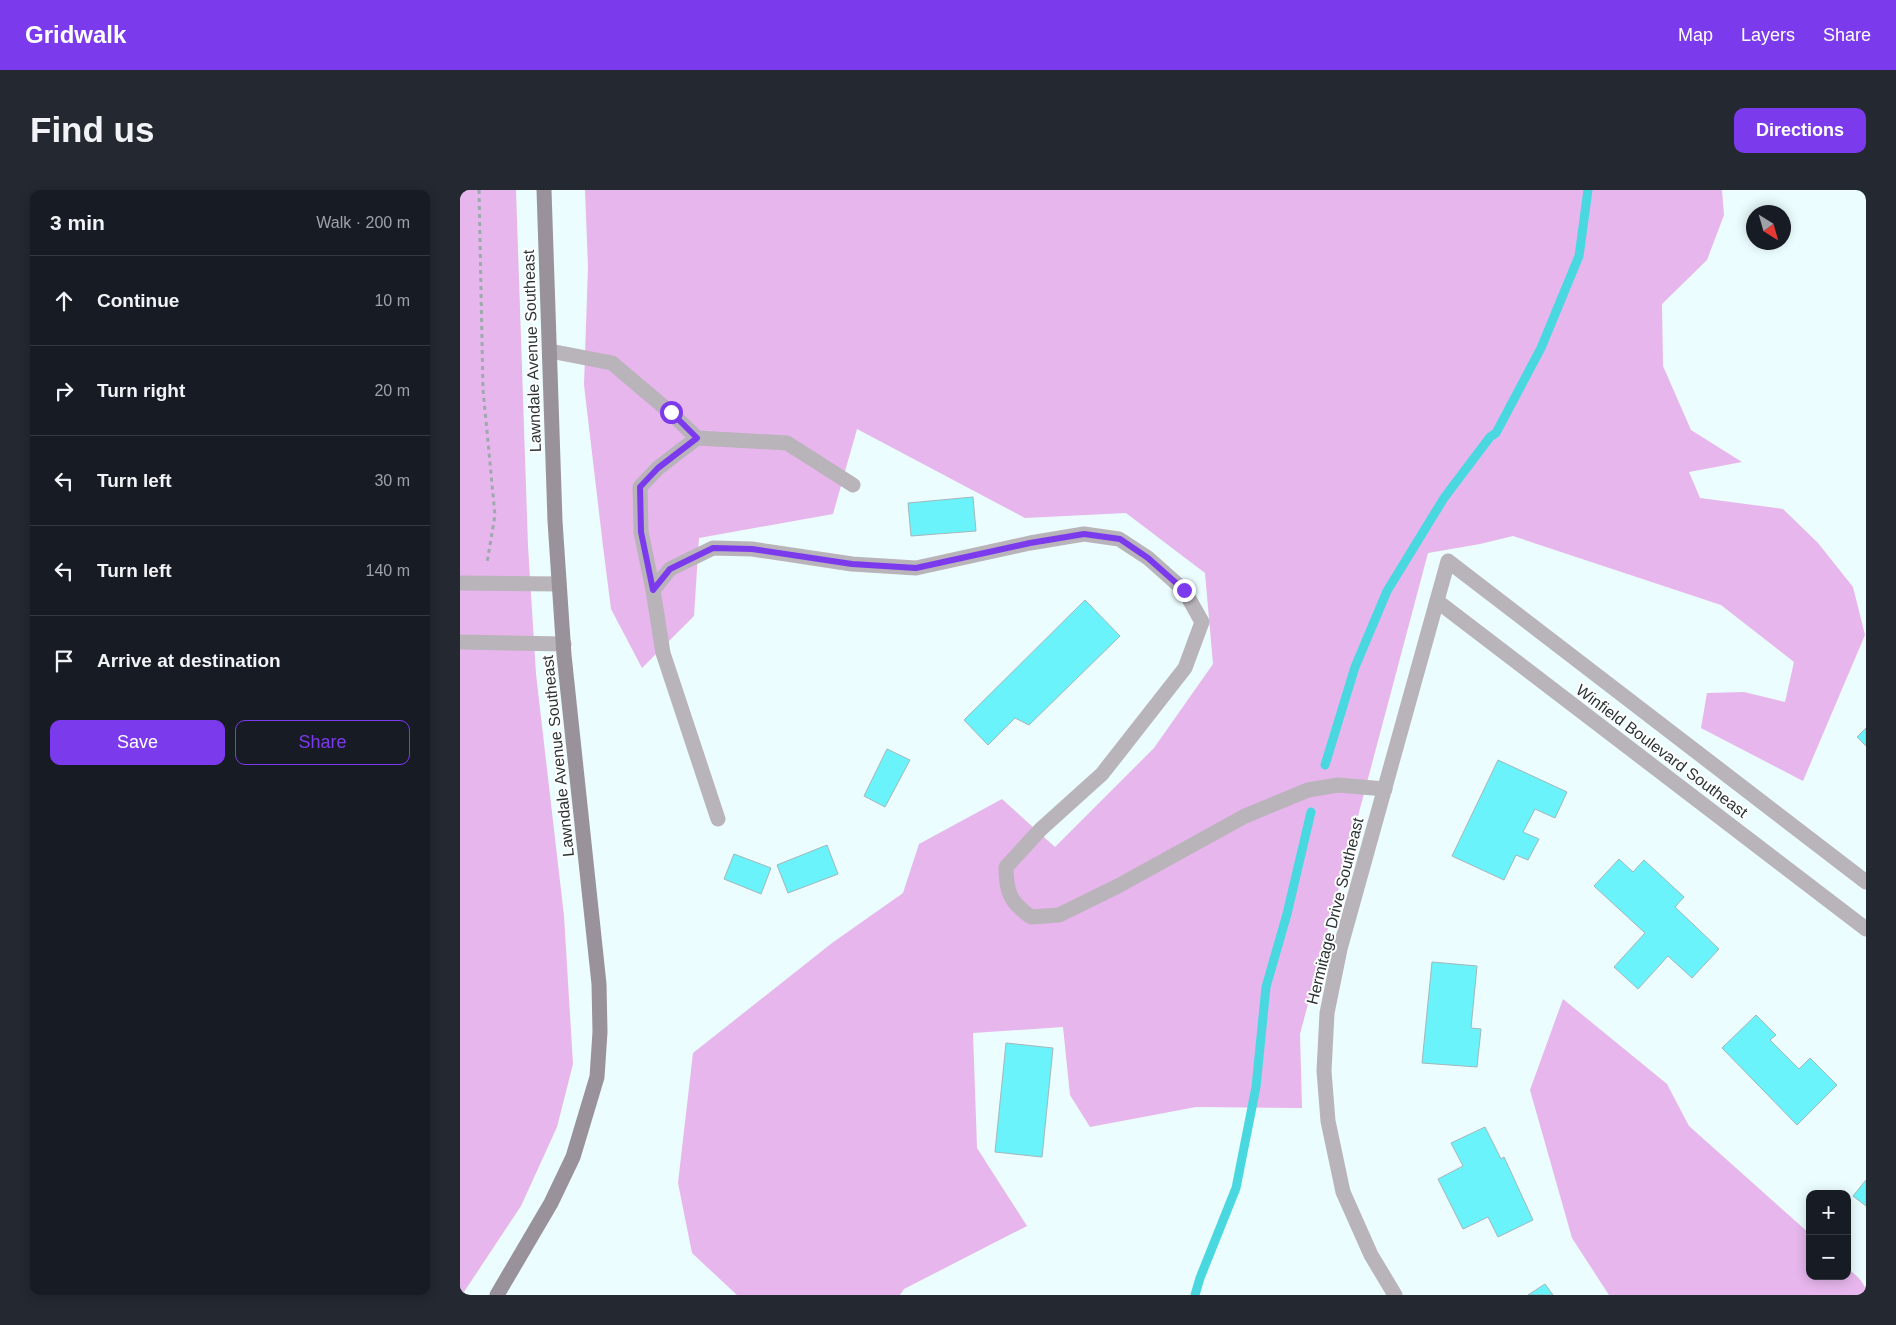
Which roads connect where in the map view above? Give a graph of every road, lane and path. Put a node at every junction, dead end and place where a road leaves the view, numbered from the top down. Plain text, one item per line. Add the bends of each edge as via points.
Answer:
1 (479, 190) edge
2 (544, 190) edge
3 (550, 351) junction
4 (697, 438) junction
5 (853, 485) dead end
6 (1448, 560) joint
7 (486, 572) dead end
8 (460, 583) edge
9 (559, 584) junction
10 (653, 590) junction
11 (1437, 601) junction
12 (460, 642) edge
13 (564, 644) junction
14 (1385, 789) junction
15 (718, 819) dead end
16 (1866, 882) edge
17 (1866, 929) edge
18 (497, 1295) edge
19 (1395, 1295) edge

1 - 7 path via 483,390 495,515
2 - 3 street, Lawndale Avenue Southeast
3 - 4 street via 612,363
3 - 9 street, Lawndale Avenue Southeast
4 - 5 street via 787,443
4 - 10 street via 658,468 640,487 641,532
6 - 11 street, Hermitage Drive Southeast
6 - 16 street, Winfield Boulevard Southeast
8 - 9 street
9 - 13 street, Lawndale Avenue Southeast
10 - 14 street via 670,569 713,548 752,549 852,564 916,568 1084,534 1120,539 1148,558 1184,590 1202,622 1185,668 1102,774 1041,829 1006,867 1006,887 1017,907 1031,918 1059,915 1245,816 1308,790 1338,785
10 - 15 street via 663,654
11 - 14 street, Hermitage Drive Southeast
11 - 17 street, Winfield Boulevard Southeast
12 - 13 street
13 - 18 street, Lawndale Avenue Southeast via 599,984 598,1077 573,1157 551,1203
14 - 19 street, Hermitage Drive Southeast via 1338,958 1327,1013 1324,1071 1328,1121 1343,1192 1370,1255

